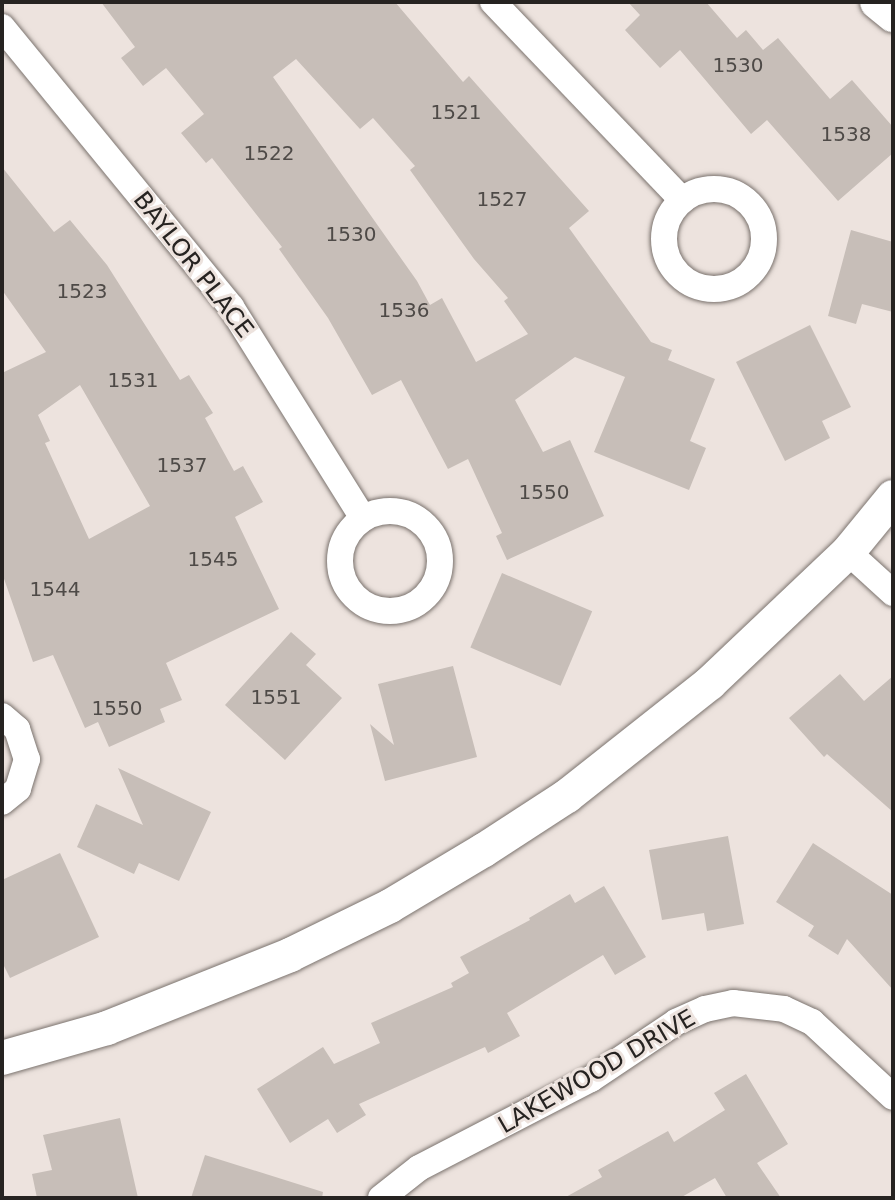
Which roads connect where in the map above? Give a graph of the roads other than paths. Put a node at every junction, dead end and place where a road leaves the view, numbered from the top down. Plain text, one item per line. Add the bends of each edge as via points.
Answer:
1 (493, 2) edge
2 (877, 2) edge
3 (893, 15) edge
4 (2, 27) edge
5 (682, 200) dead end
6 (893, 497) edge
7 (363, 518) dead end
8 (848, 552) junction
9 (893, 593) edge
10 (2, 716) edge
11 (2, 802) edge
12 (2, 1058) edge
13 (893, 1097) edge
14 (381, 1198) edge

1 - 5 street
2 - 3 street
4 - 7 street, BAYLOR PLACE via 231,307
6 - 8 street
8 - 9 street
8 - 12 street via 710,683 648,734 567,796 417,890 290,955 202,992 107,1028
10 - 11 street via 17,729 27,759 18,789
13 - 14 street, LAKEWOOD DRIVE via 812,1022 784,1009 733,1003 676,1022 591,1079 419,1168

